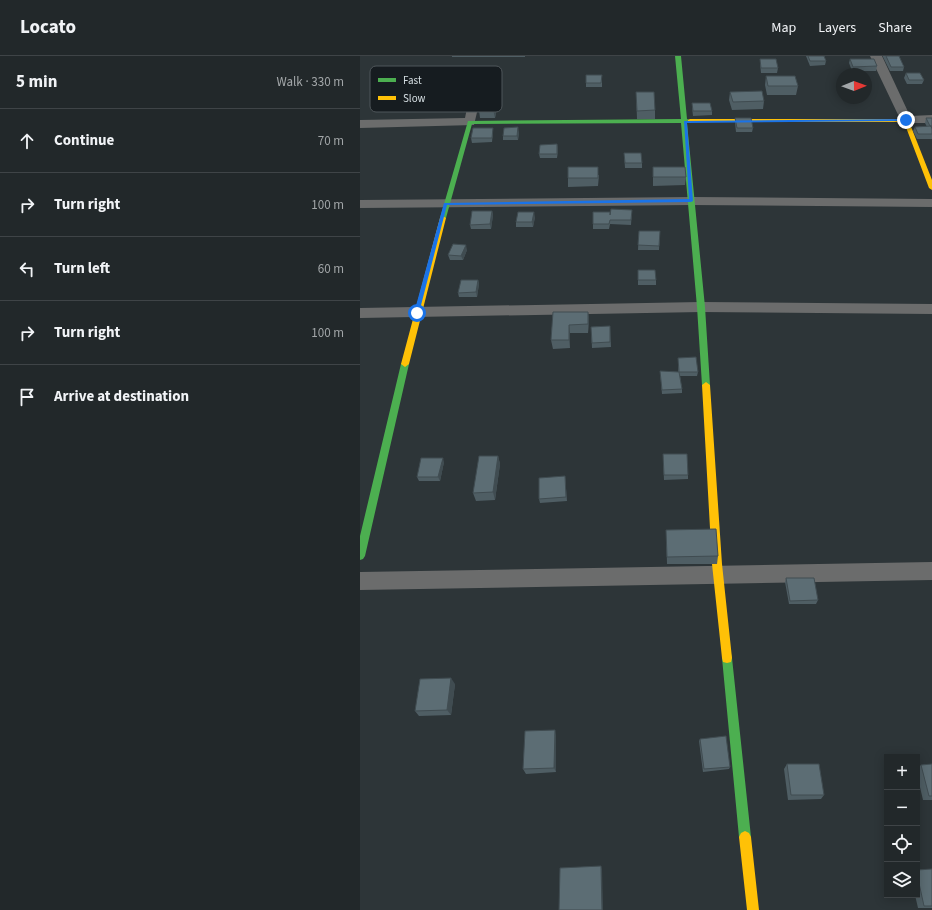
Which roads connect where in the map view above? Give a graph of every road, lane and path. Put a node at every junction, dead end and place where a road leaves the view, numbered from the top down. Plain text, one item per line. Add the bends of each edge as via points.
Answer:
1 (678, 56) edge
2 (876, 56) edge
3 (472, 112) edge
4 (932, 119) edge
5 (906, 120) junction
6 (470, 122) junction
7 (685, 122) junction
8 (360, 124) edge
9 (932, 188) edge
10 (691, 201) junction
11 (932, 203) edge
12 (360, 204) edge
13 (445, 204) junction
14 (701, 307) junction
15 (932, 308) edge
16 (360, 313) edge
17 (417, 313) junction
18 (360, 556) edge
19 (932, 571) edge
20 (718, 574) junction
21 (360, 581) edge
22 (753, 910) edge

1 - 7 street
2 - 5 street
3 - 6 street
4 - 5 street
5 - 7 street
5 - 9 street
6 - 7 street
6 - 8 street
6 - 13 street
7 - 10 street
10 - 11 street
10 - 13 street
10 - 14 street
12 - 13 street
13 - 17 street
14 - 15 street
14 - 17 street
14 - 20 street
16 - 17 street
17 - 18 street
19 - 20 street
20 - 21 street
20 - 22 street

